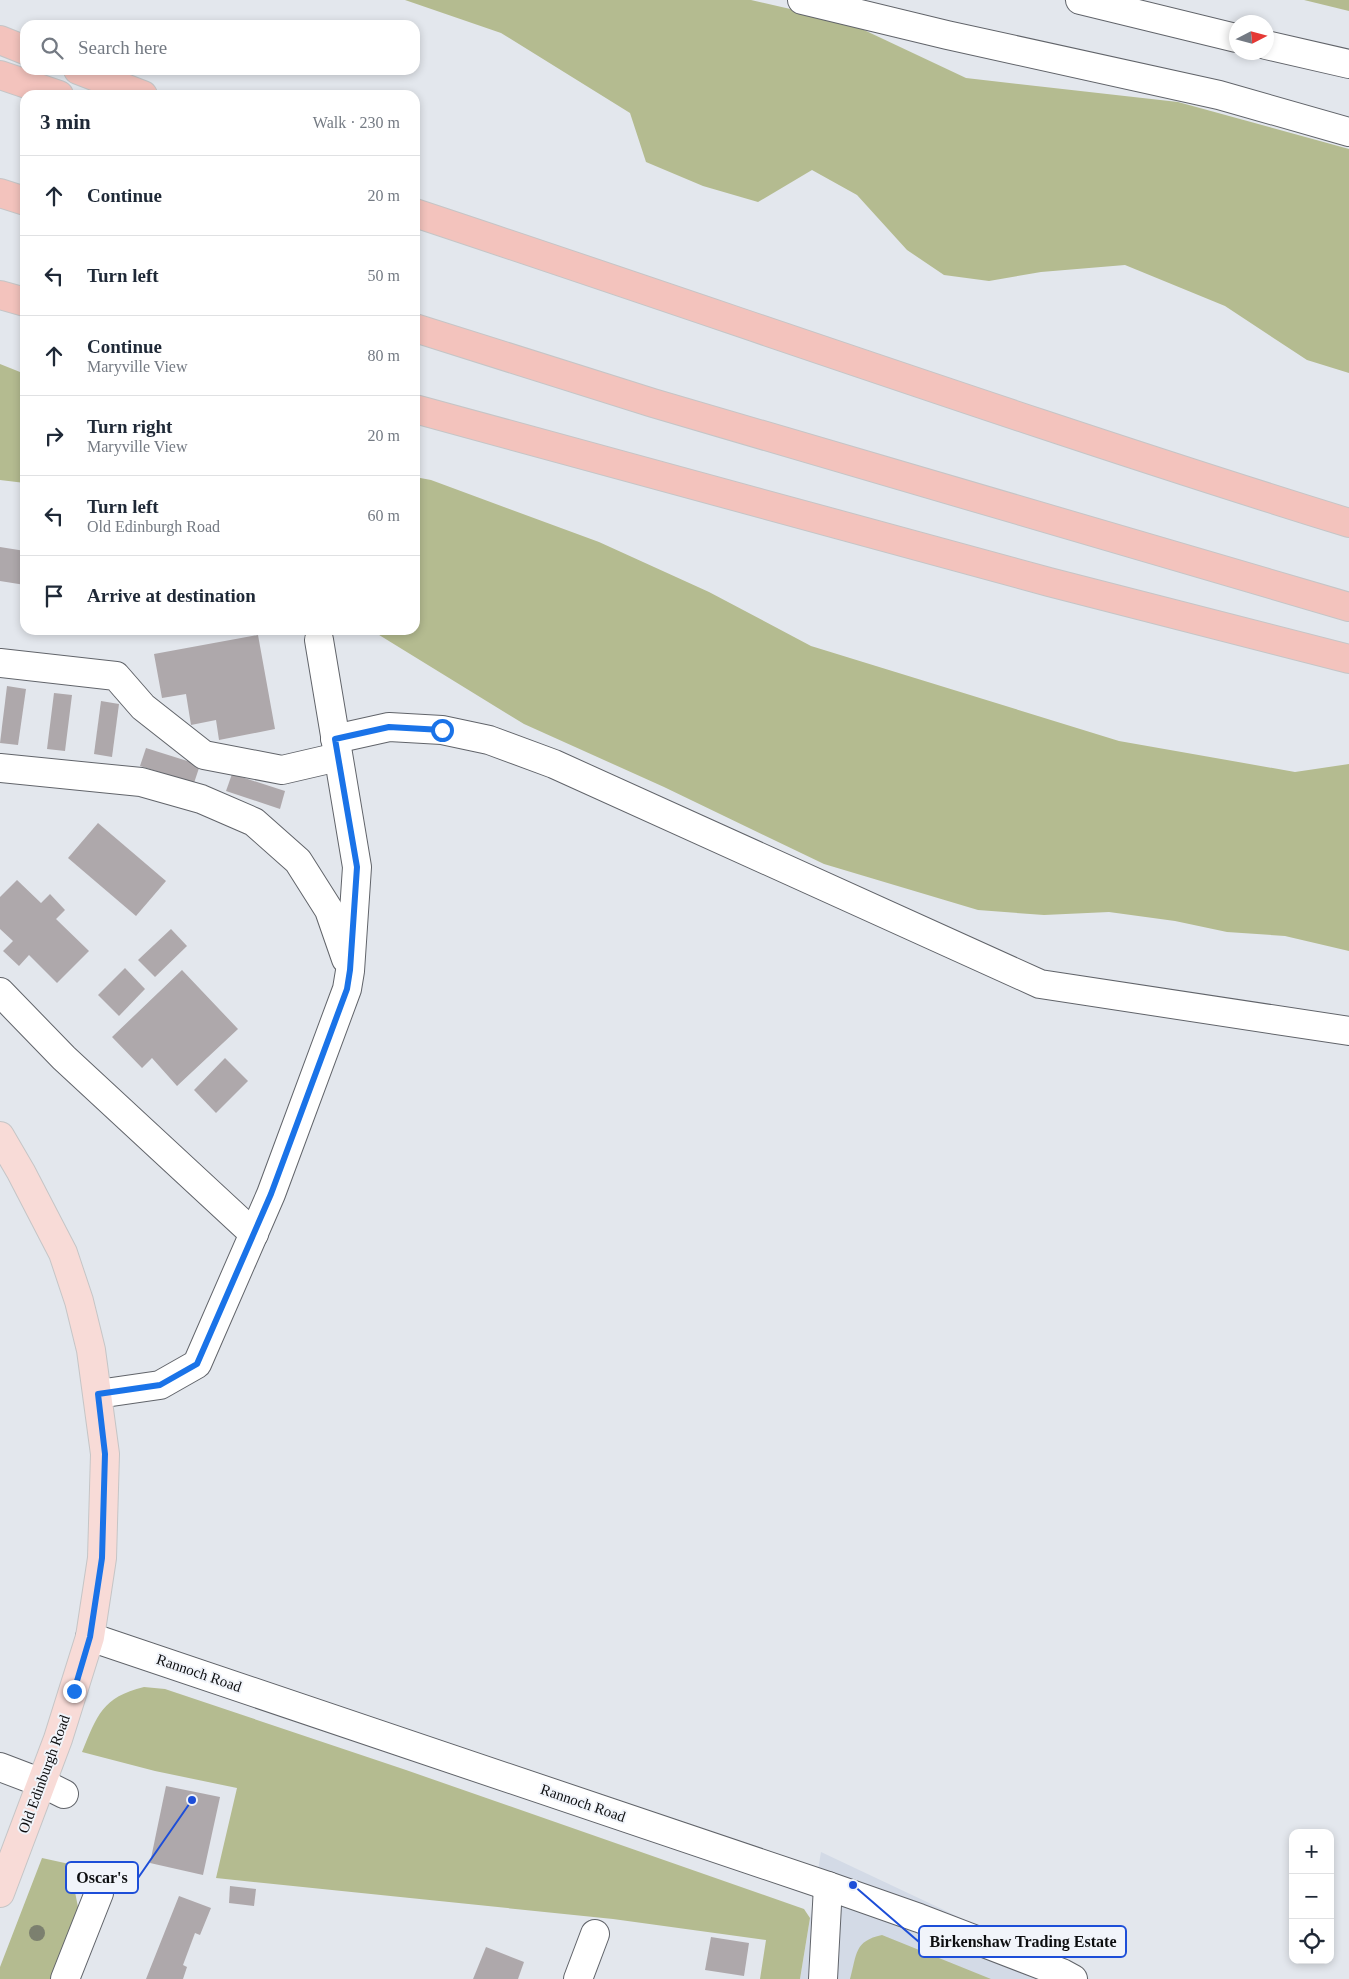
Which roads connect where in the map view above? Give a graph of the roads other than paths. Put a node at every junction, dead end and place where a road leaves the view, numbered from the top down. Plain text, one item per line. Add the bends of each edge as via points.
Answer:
1 (802, 0) edge
2 (1080, 0) edge
3 (1229, 36) edge
4 (0, 40) edge
5 (20, 48) edge
6 (1274, 48) edge
7 (1349, 64) edge
8 (0, 75) edge
9 (91, 75) edge
10 (44, 90) edge
11 (129, 90) edge
12 (1349, 132) edge
13 (0, 193) edge
14 (20, 199) edge
15 (420, 202) edge
16 (420, 215) edge
17 (657, 293) junction
18 (0, 295) edge
19 (20, 301) edge
20 (420, 330) edge
21 (420, 410) edge
22 (1349, 523) edge
23 (1349, 607) edge
24 (319, 640) dead end
25 (1349, 659) edge
26 (0, 663) edge
27 (337, 748) junction
28 (0, 768) edge
29 (348, 980) junction
30 (0, 992) edge
31 (1349, 1031) edge
32 (0, 1136) edge
33 (254, 1234) junction
34 (98, 1394) junction
35 (90, 1637) junction
36 (0, 1767) edge
37 (53, 1789) junction
38 (828, 1886) junction
39 (0, 1893) edge
40 (99, 1893) dead end
41 (596, 1934) dead end
42 (65, 1979) edge
43 (578, 1979) edge
44 (823, 1979) edge
45 (1073, 1979) edge

1 - 12 street via 1219,95
2 - 3 street
4 - 5 highway
6 - 7 street
8 - 10 highway
9 - 11 highway
13 - 14 highway
15 - 17 highway
16 - 17 highway
17 - 22 highway via 995,410
18 - 19 highway
20 - 23 highway via 662,406
21 - 25 highway via 1039,580
24 - 27 street
26 - 27 street via 116,676 142,707 204,755 282,770
27 - 29 street via 357,867
27 - 31 street via 389,727 442,730 489,740 554,764 1040,984
28 - 29 street via 140,782 201,799 254,822 298,860 329,910
29 - 33 street
30 - 33 street via 64,1058
32 - 34 main road, Old Edinburgh Road via 62,1253 79,1301
33 - 34 street via 197,1364 160,1385
34 - 35 main road, Old Edinburgh Road via 105,1454 105,1503 102,1558
35 - 37 main road, Old Edinburgh Road
35 - 38 street, Rannoch Road
36 - 37 street
37 - 39 main road, Old Edinburgh Road
38 - 44 street
38 - 45 street, Rannoch Road via 1062,1972
40 - 42 street
41 - 43 street

